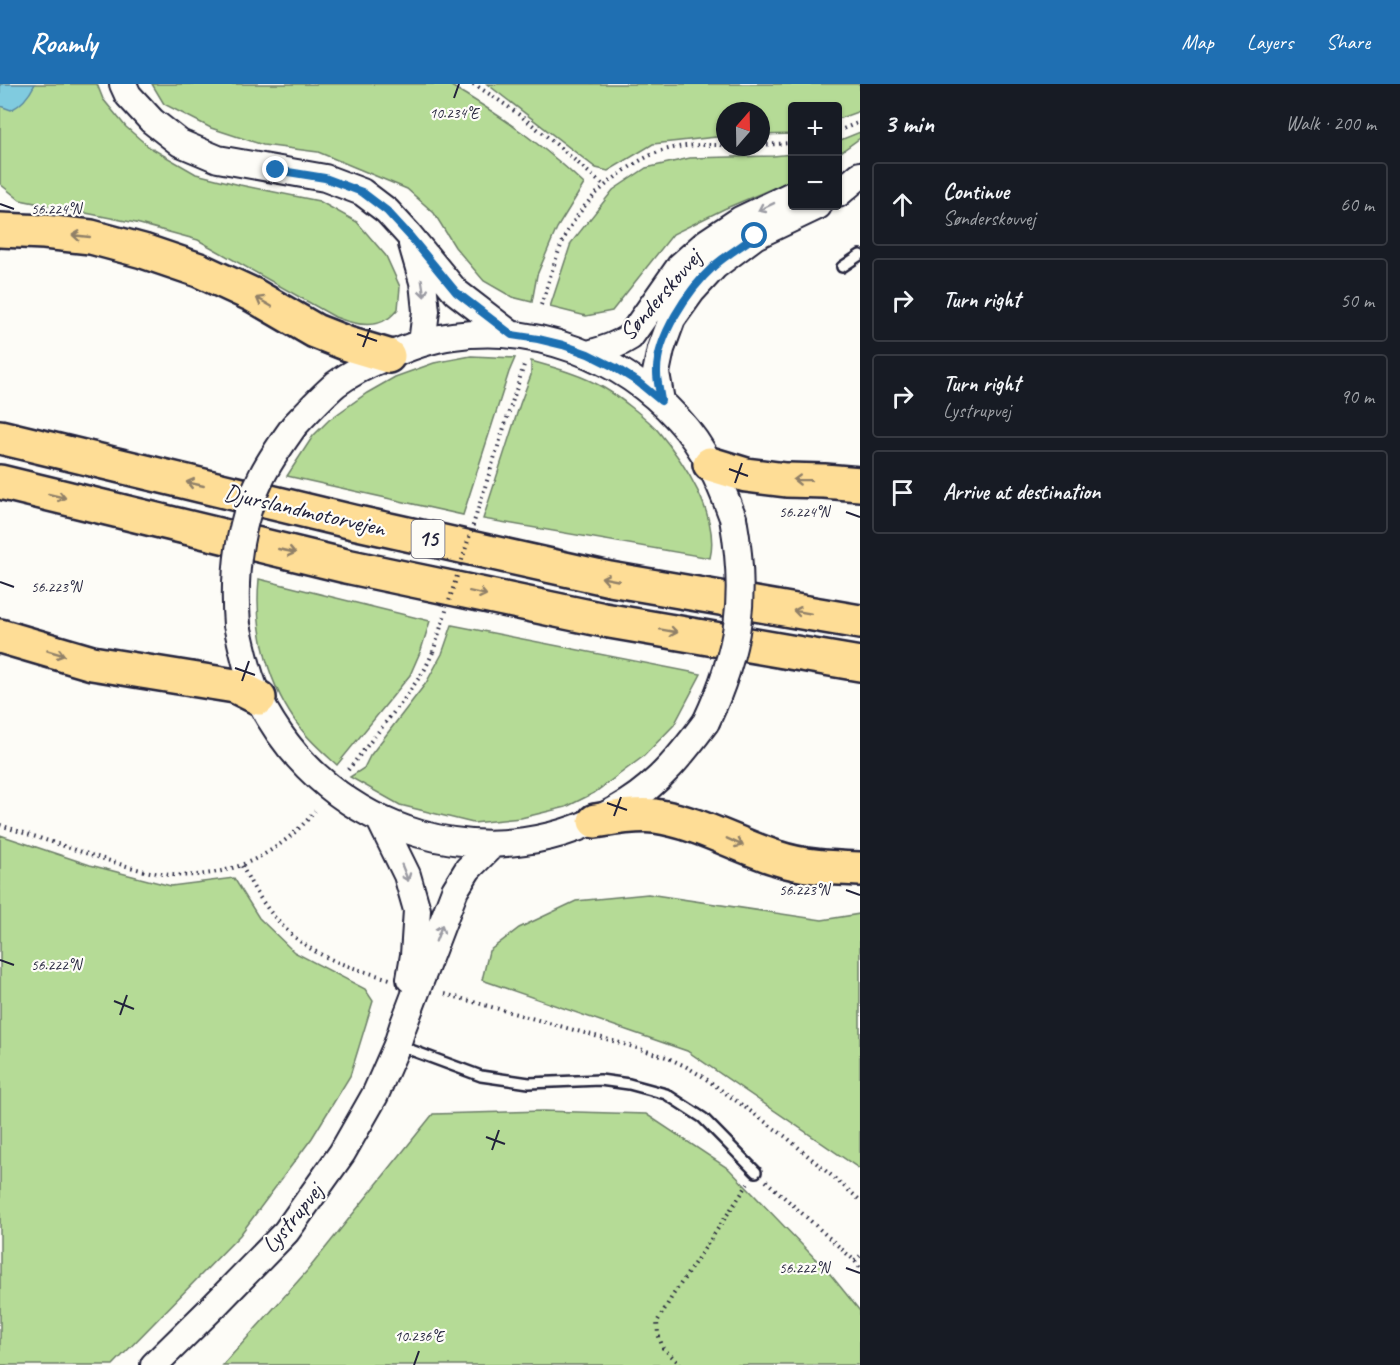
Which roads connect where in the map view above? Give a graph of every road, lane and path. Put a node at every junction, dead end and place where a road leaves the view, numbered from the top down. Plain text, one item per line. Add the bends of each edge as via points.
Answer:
1 (123, 84) edge
2 (473, 84) edge
3 (860, 122) edge
4 (842, 129) edge
5 (788, 143) edge
6 (770, 144) edge
7 (716, 145) edge
8 (860, 170) edge
9 (842, 175) edge
10 (860, 175) edge
11 (603, 185) junction
12 (842, 190) edge
13 (788, 197) edge
14 (810, 210) edge
15 (0, 230) edge
16 (409, 235) junction
17 (860, 255) edge
18 (842, 267) dead end
19 (541, 305) dead end
20 (512, 335) junction
21 (422, 343) junction
22 (588, 354) junction
23 (388, 356) junction
24 (525, 362) dead end
25 (661, 401) junction
26 (0, 437) edge
27 (710, 464) junction
28 (0, 482) edge
29 (860, 484) edge
30 (860, 622) edge
31 (0, 636) edge
32 (860, 664) edge
33 (259, 698) junction
34 (348, 770) dead end
35 (315, 812) dead end
36 (380, 820) junction
37 (595, 821) junction
38 (0, 825) edge
39 (493, 844) junction
40 (243, 866) junction
41 (860, 869) edge
42 (393, 980) dead end
43 (400, 1036) junction
44 (756, 1172) junction
45 (860, 1256) edge
46 (855, 1261) junction
47 (860, 1268) edge
48 (154, 1365) edge
49 (681, 1365) edge

1 - 16 street via 152,121 180,144 218,159 325,178 362,192
2 - 11 path via 521,115
3 - 4 path
5 - 6 path
7 - 11 path via 660,151
8 - 9 street
10 - 12 street
11 - 19 path via 568,231
13 -> 22 street, Sønderskovvej via 740,220 707,242 680,266 630,337
14 - 25 street, Sønderskovvej via 755,236 715,266 692,291 672,319 661,349 657,373
23 -> 15 highway via 315,331 253,295 199,270 143,251 91,237
16 - 20 street via 456,292
16 -> 21 street via 423,282 426,311
17 - 18 lane
20 - 21 street via 452,336
20 - 22 street
21 - 23 street
22 - 25 street via 638,382
23 - 33 street, bridge via 338,383 316,402 276,450 250,505 236,564 235,595 246,667
24 - 34 path, bridge via 433,652 405,698
25 - 27 street via 680,420
30 -> 26 highway, Djurslandmotorvejen / 15 via 610,579
29 -> 27 highway via 746,475
27 - 37 street, bridge via 733,518 741,577 736,637 729,666 706,722 684,753 658,780
28 -> 32 highway, Djurslandmotorvejen / 15 via 346,566 581,615
31 -> 33 highway via 92,663 235,686
33 - 36 street via 281,736 309,770 342,798
35 - 40 path via 280,845
36 - 39 street via 454,842
36 -> 43 street, Lystrupvej via 407,875 417,910 414,955
37 - 39 street via 528,841
37 -> 41 highway via 630,816 681,821 781,860
38 - 40 path via 129,867 170,875 205,874
43 -> 39 street, Lystrupvej via 455,890 468,869
40 - 42 path via 271,913 302,944 346,967
43 - 44 lane via 481,1076 529,1083 600,1080 666,1094 703,1118
43 - 48 street, Lystrupvej via 375,1095 342,1152 285,1232
44 - 46 path
44 - 49 path via 657,1322 663,1348
45 - 46 path
46 - 47 path

